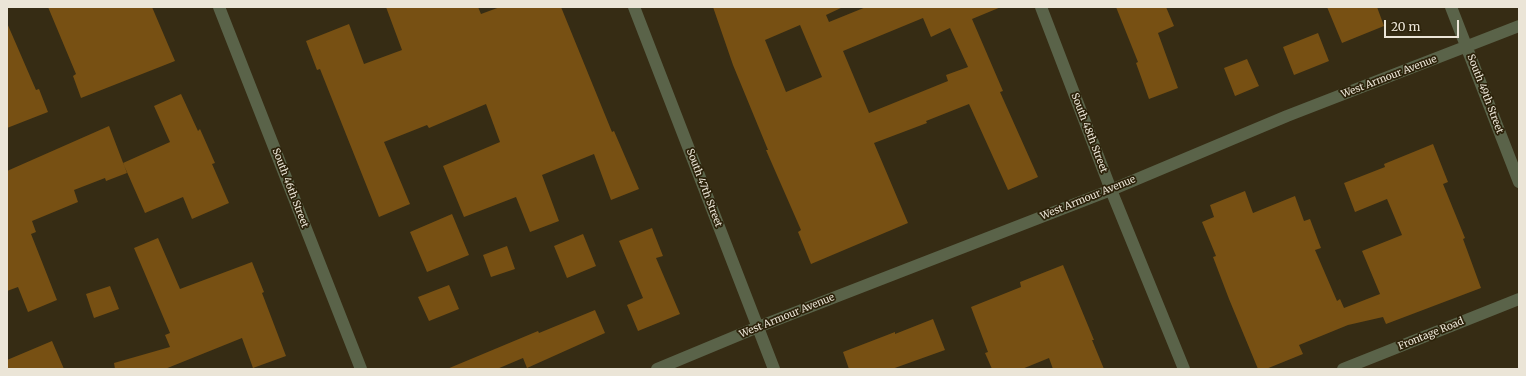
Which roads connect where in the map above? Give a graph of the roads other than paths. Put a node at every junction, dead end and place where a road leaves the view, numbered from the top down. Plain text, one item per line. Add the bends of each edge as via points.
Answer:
1 (219, 7) edge
2 (634, 7) edge
3 (1041, 7) edge
4 (1451, 7) edge
5 (1519, 26) edge
6 (1467, 47) junction
7 (1519, 182) edge
8 (1111, 190) junction
9 (1519, 299) edge
10 (758, 327) junction
11 (361, 369) edge
12 (657, 369) edge
13 (774, 369) edge
14 (1184, 369) edge
15 (1343, 369) edge

1 - 11 street, South 46th Street
2 - 10 street, South 47th Street
3 - 8 street, South 48th Street
4 - 6 street, South 49th Street
5 - 6 street, West Armour Avenue
6 - 7 street, South 49th Street
6 - 8 street, West Armour Avenue via 1287,116
8 - 10 street, West Armour Avenue
8 - 14 street, South 48th Street
9 - 15 street, Frontage Road
10 - 12 street, West Armour Avenue
10 - 13 street, South 47th Street

